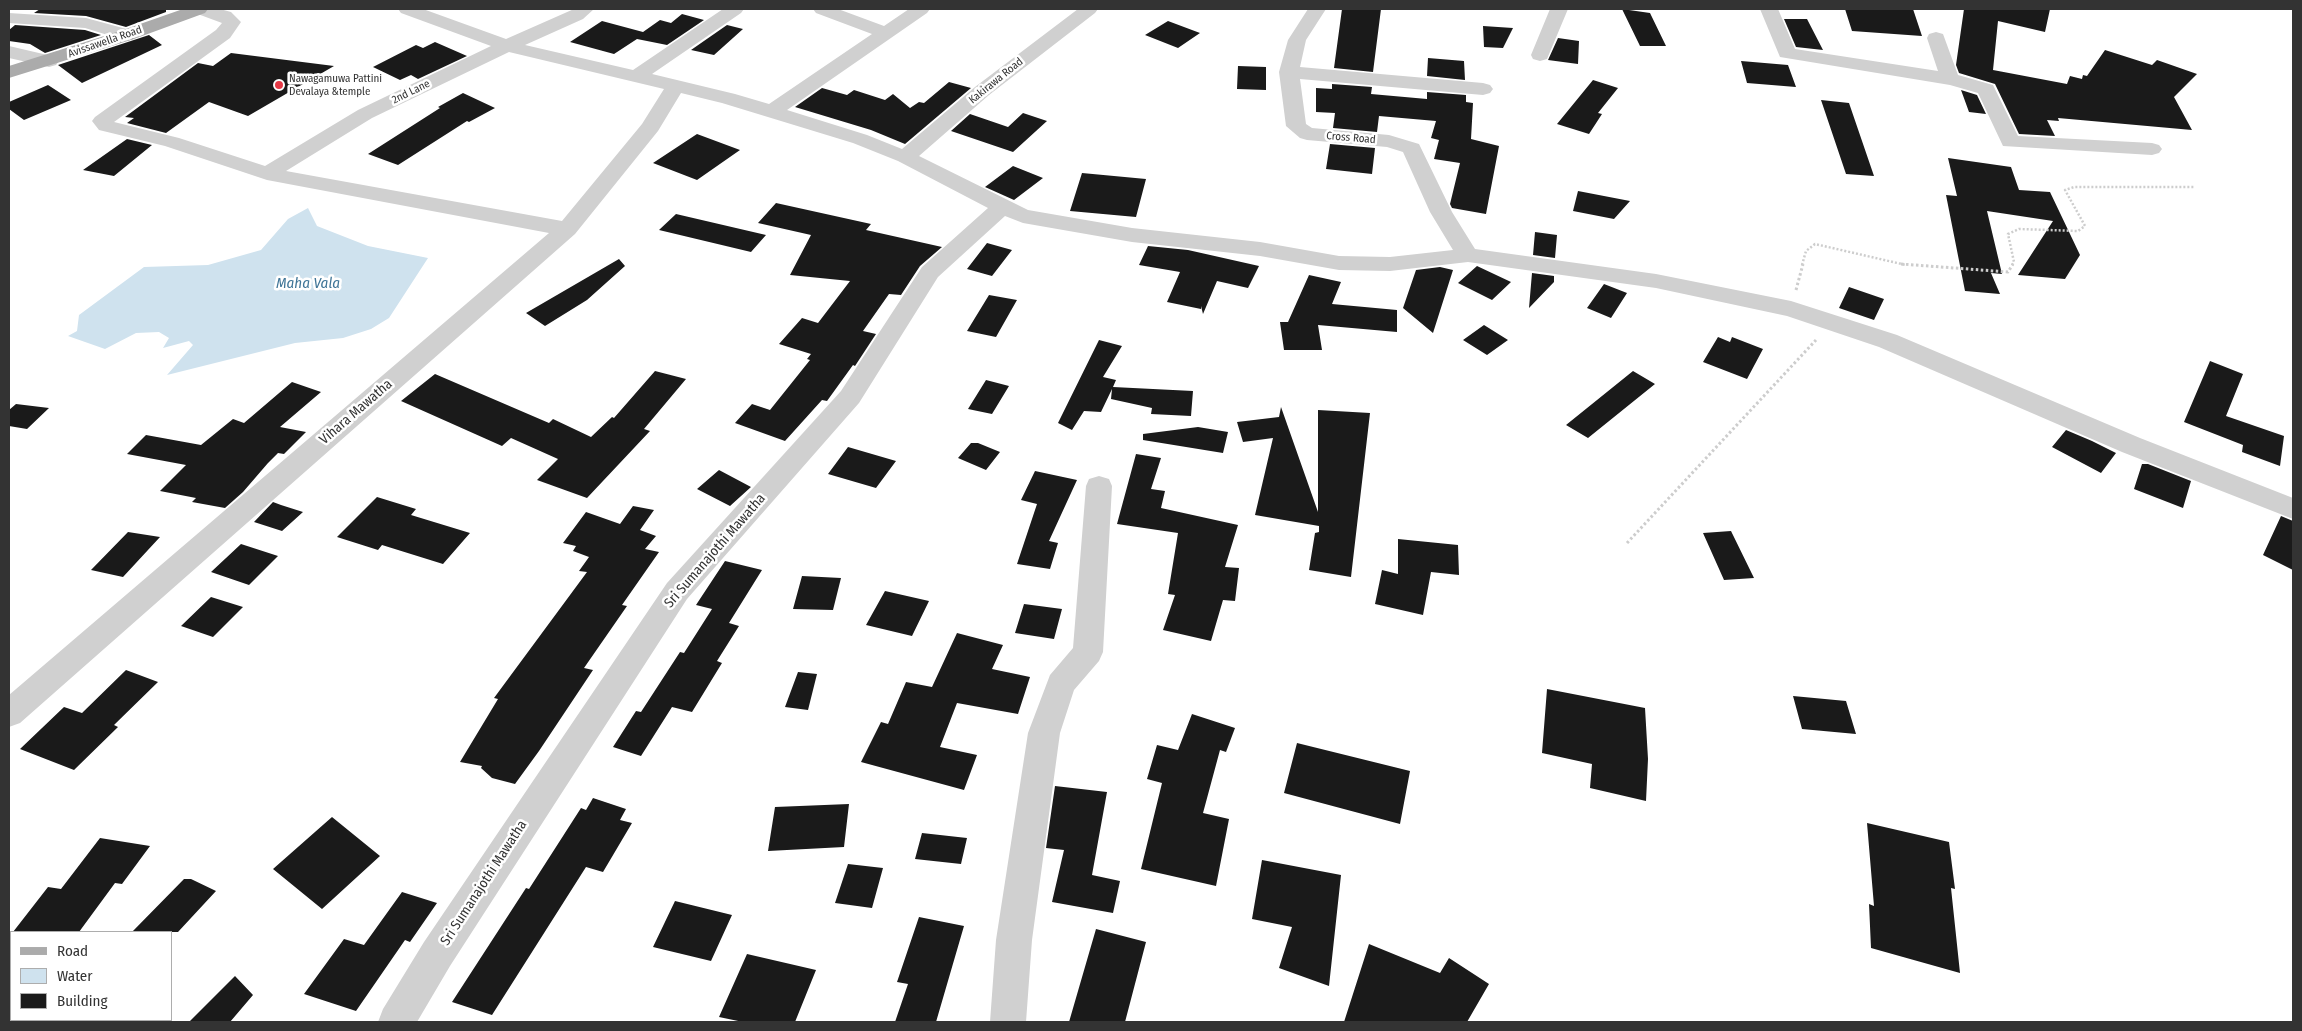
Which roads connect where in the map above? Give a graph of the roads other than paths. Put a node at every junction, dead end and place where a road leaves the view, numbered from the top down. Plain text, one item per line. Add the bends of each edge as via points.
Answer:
1 (200, 9) edge
2 (407, 9) edge
3 (585, 9) edge
4 (735, 9) edge
5 (822, 9) edge
6 (921, 9) edge
7 (1089, 9) edge
8 (1317, 9) edge
9 (1559, 9) edge
10 (1769, 9) edge
11 (9, 18) edge
12 (885, 33) junction
13 (127, 35) junction
14 (1936, 38) dead end
15 (507, 46) junction
16 (9, 52) edge
17 (1540, 55) dead end
18 (49, 61) junction
19 (9, 72) edge
20 (1289, 72) junction
21 (635, 77) junction
22 (1950, 80) junction
23 (675, 86) junction
24 (1483, 89) dead end
25 (772, 111) junction
26 (2152, 149) dead end
27 (905, 157) junction
28 (267, 174) junction
29 (1002, 207) junction
30 (568, 229) junction
31 (1468, 255) junction
32 (1099, 486) dead end
33 (2293, 509) edge
34 (9, 714) edge
35 (396, 1022) edge
36 (1008, 1022) edge

1 - 13 main road, Avissawella Road
1 - 28 street via 225,16 232,22 223,34 102,120 106,126 172,142
2 - 15 street
3 - 15 street, 2nd Lane
4 - 21 street
5 - 12 street
6 - 12 street
7 - 27 street, Kakirawa Road via 982,91
8 - 20 street, Cross Road via 1297,40
9 - 17 street
10 - 22 street via 1787,52
11 - 13 street via 86,23
12 - 25 street
13 - 18 main road, Avissawella Road
14 - 22 street
15 - 21 street
15 - 28 street, 2nd Lane via 365,114
16 - 18 street
18 - 19 main road, Avissawella Road
20 - 24 street
20 - 31 street, Cross Road via 1296,126 1307,134 1389,141 1412,148 1440,212
21 - 23 street
22 - 26 street via 1986,89 2010,142
23 - 25 street
23 - 30 street, Vihara Mawatha via 651,127
25 - 27 street
27 - 29 street
28 - 30 street
29 - 31 street via 1024,216 1132,235 1260,249 1339,263 1390,264
29 - 35 street, Sri Sumanajothi Mawatha via 930,272 850,397 677,591 437,954
30 - 34 street, Vihara Mawatha
31 - 33 street via 1656,281 1790,309 1888,341 2122,441
32 - 36 street via 1088,652 1061,684 1044,733 1014,940

